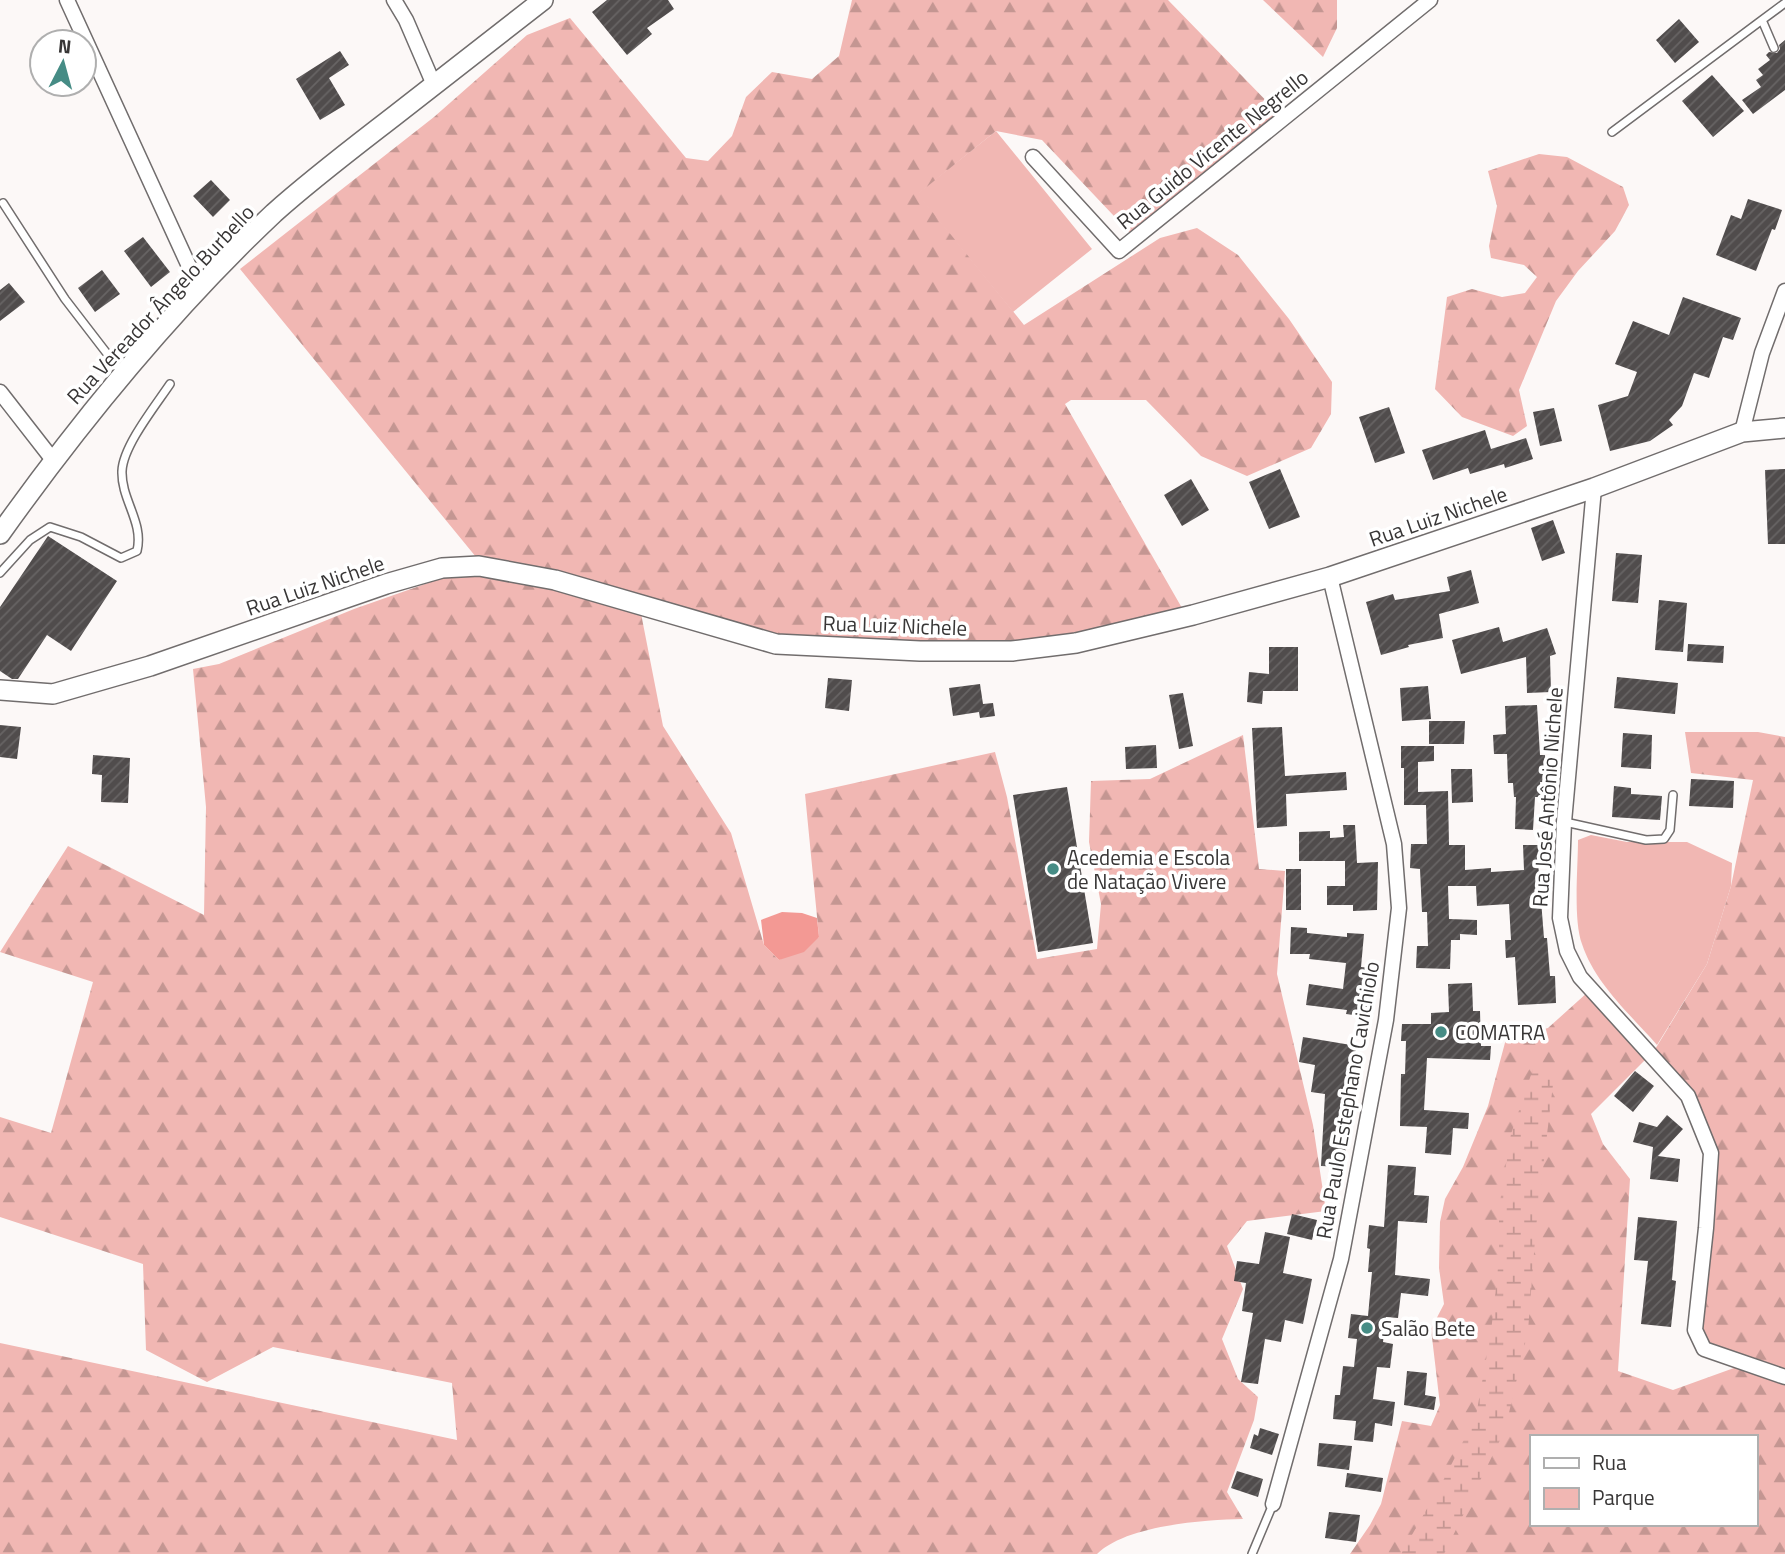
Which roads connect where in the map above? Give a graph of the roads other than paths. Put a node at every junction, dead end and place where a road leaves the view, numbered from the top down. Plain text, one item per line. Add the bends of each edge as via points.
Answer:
1 (67, 0) edge
2 (394, 0) edge
3 (544, 0) edge
4 (1430, 0) edge
5 (1783, 7) edge
6 (1762, 20) junction
7 (1774, 48) dead end
8 (434, 85) junction
9 (1612, 132) dead end
10 (1033, 157) dead end
11 (3, 203) dead end
12 (199, 288) junction
13 (1785, 291) edge
14 (122, 374) junction
15 (170, 384) dead end
16 (0, 393) edge
17 (1785, 428) edge
18 (1742, 432) junction
19 (53, 460) junction
20 (1594, 488) junction
21 (0, 534) edge
22 (0, 573) edge
23 (1330, 577) junction
24 (0, 690) edge
25 (1673, 795) dead end
26 (1564, 822) junction
27 (1785, 1377) edge
28 (1273, 1504) joint
29 (1252, 1554) edge

1 - 12 street
2 - 8 street
3 - 8 street, Rua Vereador Ângelo Burbello
4 - 10 street, Rua Guido Vicente Negrello via 1119,251
5 - 6 lane
6 - 7 lane
6 - 9 lane
8 - 12 street, Rua Vereador Ângelo Burbello via 309,183
11 - 14 lane via 65,299
12 - 14 street, Rua Vereador Ângelo Burbello
13 - 18 street via 1762,352
14 - 19 street, Rua Vereador Ângelo Burbello
15 - 22 lane via 127,450 122,470 140,537 136,551 121,558 50,527 30,540
16 - 19 street
17 - 18 street, Rua Luiz Nichele
18 - 20 street, Rua Luiz Nichele
19 - 21 street, Rua Vereador Ângelo Burbello
20 - 23 street, Rua Luiz Nichele
20 - 26 street, Rua José Antônio Nichele
23 - 24 street, Rua Luiz Nichele via 1076,643 1012,650 920,650 776,644 555,580 479,566 442,568 53,695
23 - 28 street, Rua Paulo Estephano Cavichiolo via 1394,844 1399,908 1386,1020 1341,1259
25 - 26 lane via 1670,830 1664,839 1646,840
26 - 27 street, Rua José Antônio Nichele via 1560,918 1567,951 1580,977 1688,1096 1710,1153 1695,1330 1704,1349
28 - 29 lane

